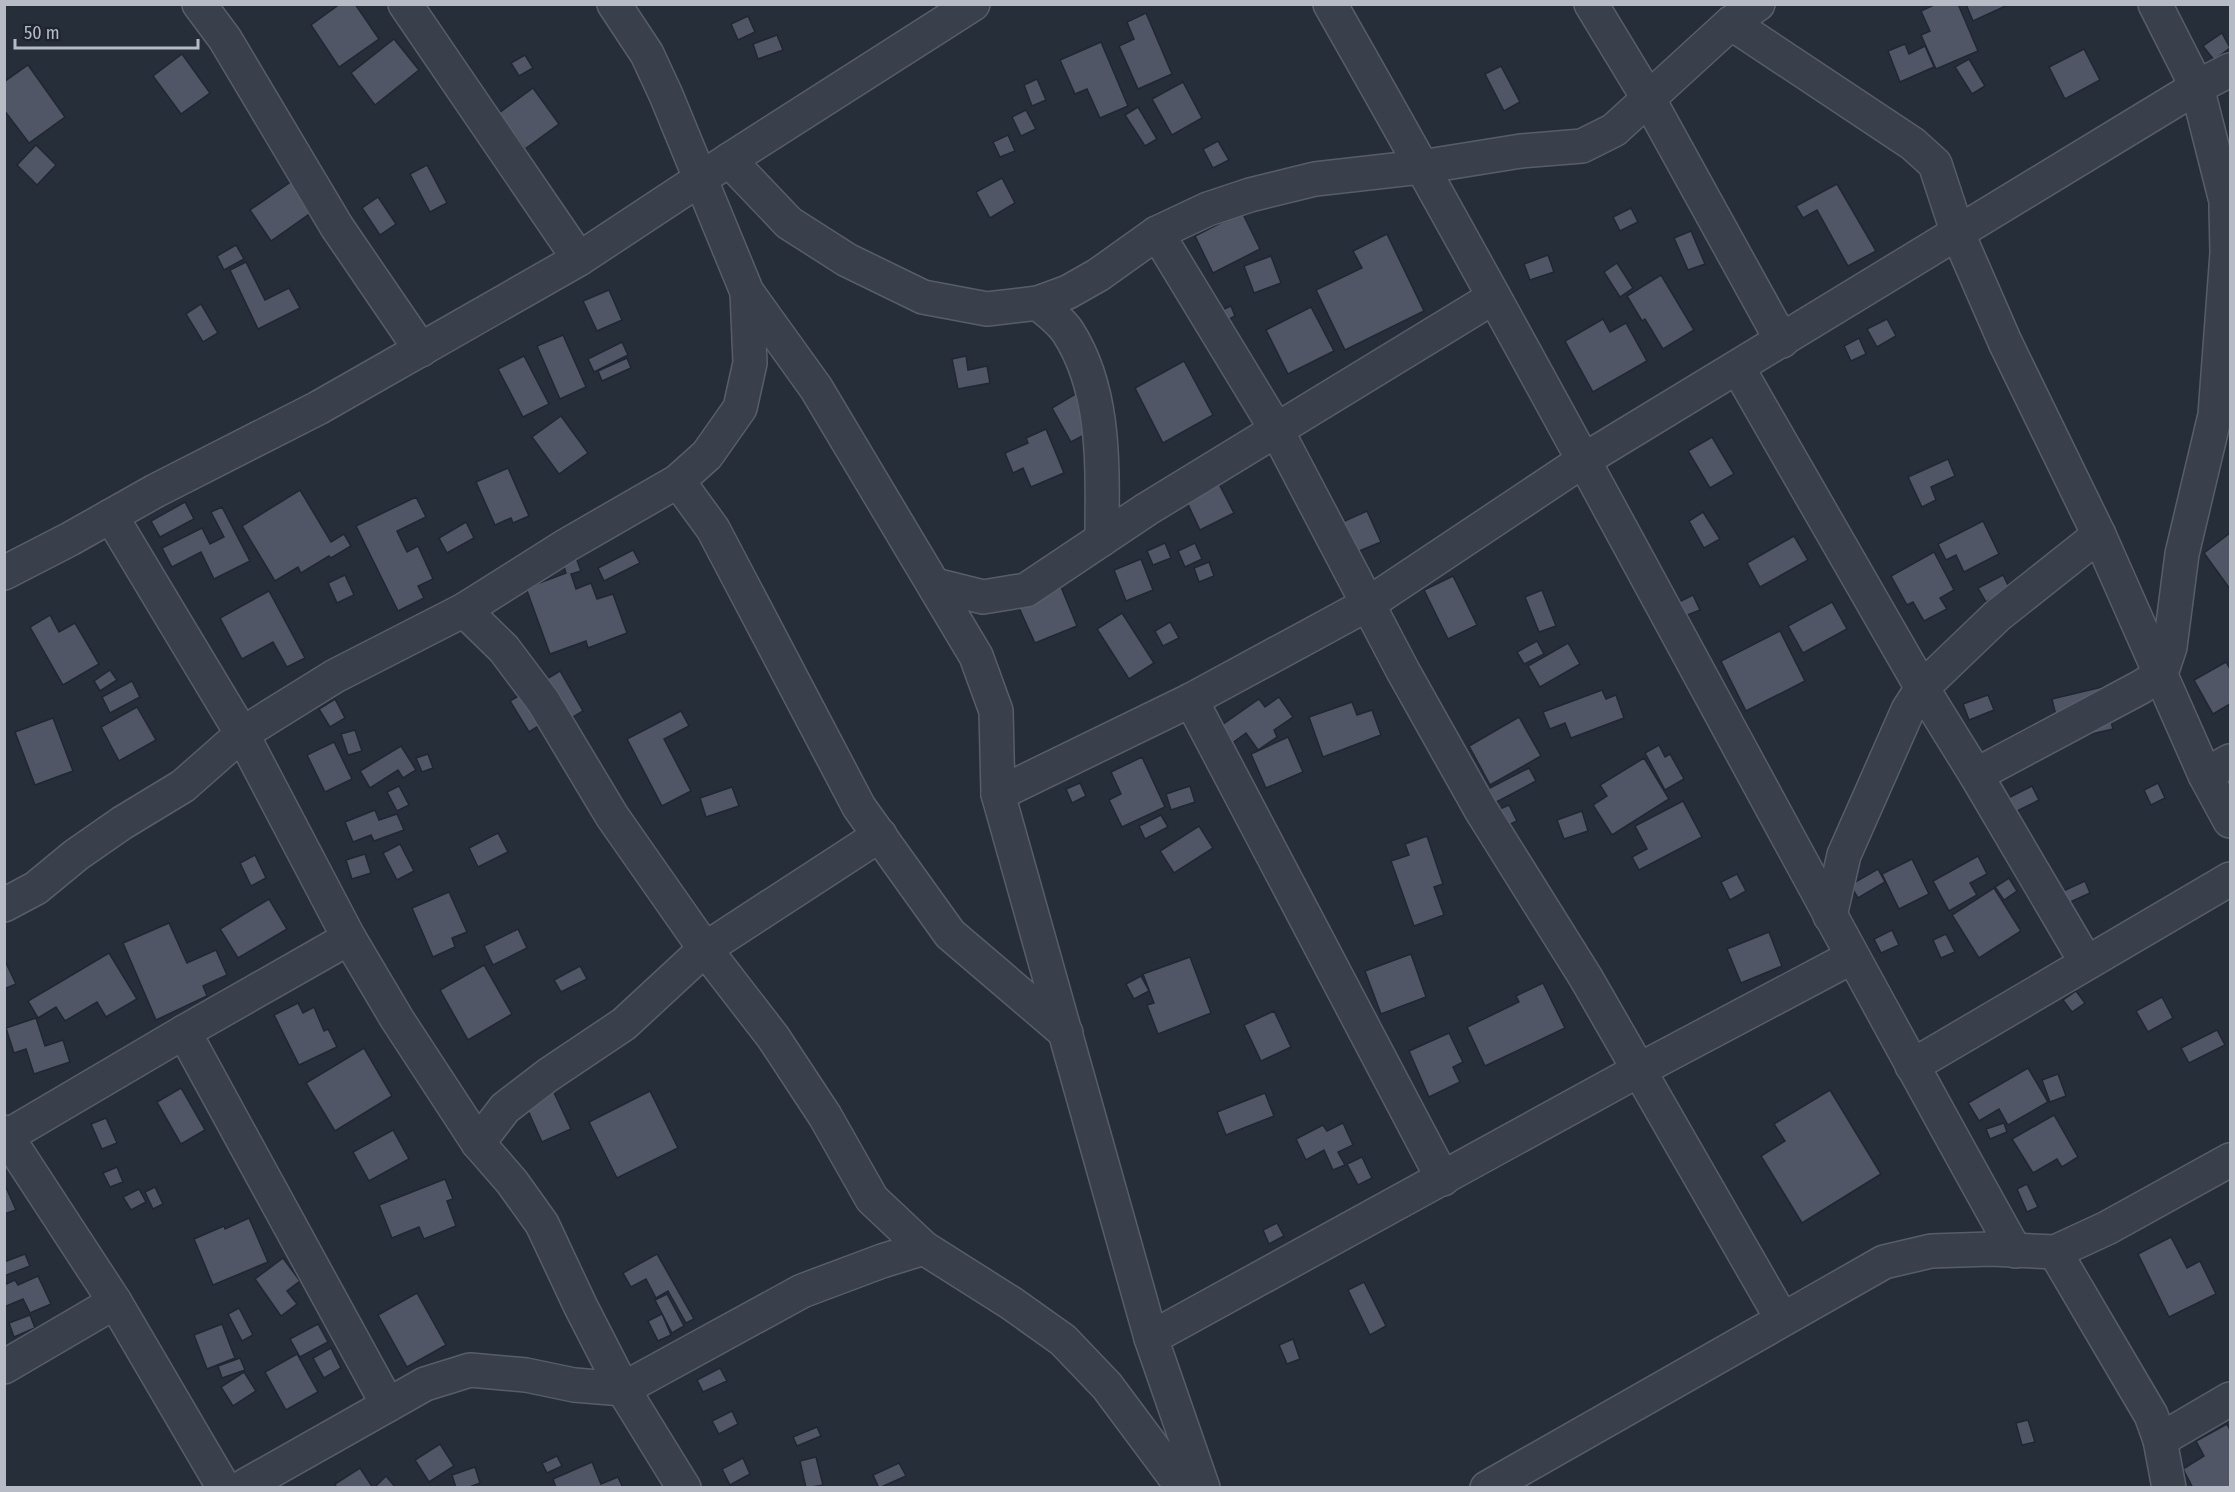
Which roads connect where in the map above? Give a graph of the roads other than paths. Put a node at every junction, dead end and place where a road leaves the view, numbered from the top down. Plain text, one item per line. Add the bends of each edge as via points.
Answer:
1 (199, 4) edge
2 (405, 4) edge
3 (614, 4) edge
4 (973, 4) edge
5 (1330, 4) edge
6 (1591, 4) edge
7 (1758, 4) edge
8 (2155, 4) edge
9 (1731, 23) junction
10 (2230, 70) edge
11 (2197, 87) junction
12 (1648, 98) junction
13 (729, 160) junction
14 (1421, 167) junction
15 (701, 178) junction
16 (2228, 212) edge
17 (1157, 233) junction
18 (1958, 234) junction
19 (579, 259) junction
20 (747, 292) junction
21 (1494, 297) junction
22 (1038, 303) junction
23 (1782, 341) junction
24 (421, 350) junction
25 (1738, 368) junction
26 (1276, 429) junction
27 (1584, 460) junction
28 (678, 481) junction
29 (111, 516) junction
30 (2099, 535) junction
31 (1102, 539) junction
32 (4, 573) edge
33 (935, 585) junction
34 (1368, 604) junction
35 (464, 610) junction
36 (2161, 674) junction
37 (1922, 688) junction
38 (1191, 700) junction
39 (242, 734) junction
40 (2218, 768) edge
41 (1976, 774) junction
42 (998, 794) junction
43 (2230, 821) edge
44 (880, 836) junction
45 (2230, 879) edge
46 (4, 905) edge
47 (1830, 916) junction
48 (349, 938) junction
49 (705, 949) junction
50 (1852, 957) junction
51 (2086, 962) junction
52 (184, 1032) junction
53 (1066, 1034) junction
54 (1912, 1066) junction
55 (1639, 1070) junction
56 (5, 1136) edge
57 (478, 1143) junction
58 (2230, 1160) edge
59 (1443, 1179) junction
60 (924, 1248) junction
61 (2015, 1251) junction
62 (2055, 1252) junction
63 (115, 1302) junction
64 (1782, 1319) junction
65 (1151, 1338) junction
66 (4, 1367) edge
67 (623, 1389) junction
68 (2230, 1399) edge
69 (388, 1405) junction
70 (2160, 1440) junction
71 (224, 1488) edge
72 (241, 1488) edge
73 (684, 1488) edge
74 (1183, 1488) edge
75 (1203, 1488) edge
76 (1487, 1488) edge
77 (2169, 1488) edge

1 - 24 street via 225,39 337,227
2 - 19 street
3 - 15 street via 647,54
4 - 13 street
5 - 14 street
6 - 12 street
7 - 9 street
8 - 11 street
9 - 12 street
9 - 18 street via 1913,144 1935,164
10 - 11 street
11 - 16 street
11 - 18 street
12 - 14 street via 1614,130 1582,146
12 - 23 street
13 - 15 street
13 - 22 street via 789,223 848,260 923,297 987,309
14 - 17 street via 1315,179 1250,195
14 - 21 street
15 - 19 street
15 - 20 street
16 - 36 street via 2215,415 2182,554 2170,647
17 - 22 street via 1098,275
17 - 26 street
18 - 23 street
18 - 30 street via 2005,342
19 - 24 street
20 - 28 street via 750,363 740,408 707,455
20 - 33 street via 816,388
21 - 26 street
21 - 27 street
22 - 31 street via 1067,330 1092,385 1101,440
23 - 25 street
24 - 29 street
25 - 27 street
25 - 37 street
26 - 31 street
26 - 34 street
27 - 34 street
27 - 47 street
28 - 35 street
28 - 44 street via 713,529 859,807
29 - 32 street
29 - 39 street
30 - 36 street
30 - 37 street via 1997,616
31 - 33 street via 1026,590 983,597
33 - 42 street via 976,656 996,711
34 - 38 street
34 - 55 street via 1481,810
35 - 39 street via 335,676
35 - 49 street via 504,649 543,701 612,816
36 - 40 street
36 - 41 street
37 - 41 street
37 - 47 street via 1908,710 1844,855
38 - 42 street
38 - 59 street
39 - 46 street via 183,786 122,823 36,888
39 - 48 street
40 - 43 street
41 - 51 street
42 - 53 street
44 - 49 street
44 - 53 street via 950,934
45 - 51 street
47 - 50 street
48 - 52 street
48 - 57 street
49 - 57 street via 624,1024 505,1108
49 - 60 street via 773,1037 825,1116 872,1199
50 - 54 street
50 - 55 street
51 - 54 street
52 - 56 street
52 - 69 street
53 - 65 street
54 - 61 street
55 - 59 street
55 - 64 street
56 - 63 street
57 - 67 street via 542,1224
58 - 62 street
59 - 65 street
60 - 67 street via 802,1291
60 - 74 street via 1063,1340 1107,1386
61 - 62 street
61 - 64 street via 1931,1251 1884,1262
62 - 70 street via 2151,1415
63 - 66 street
63 - 71 street
64 - 76 street
65 - 75 street
67 - 69 street via 470,1370 424,1384
67 - 73 street
68 - 70 street
69 - 72 street
70 - 77 street

